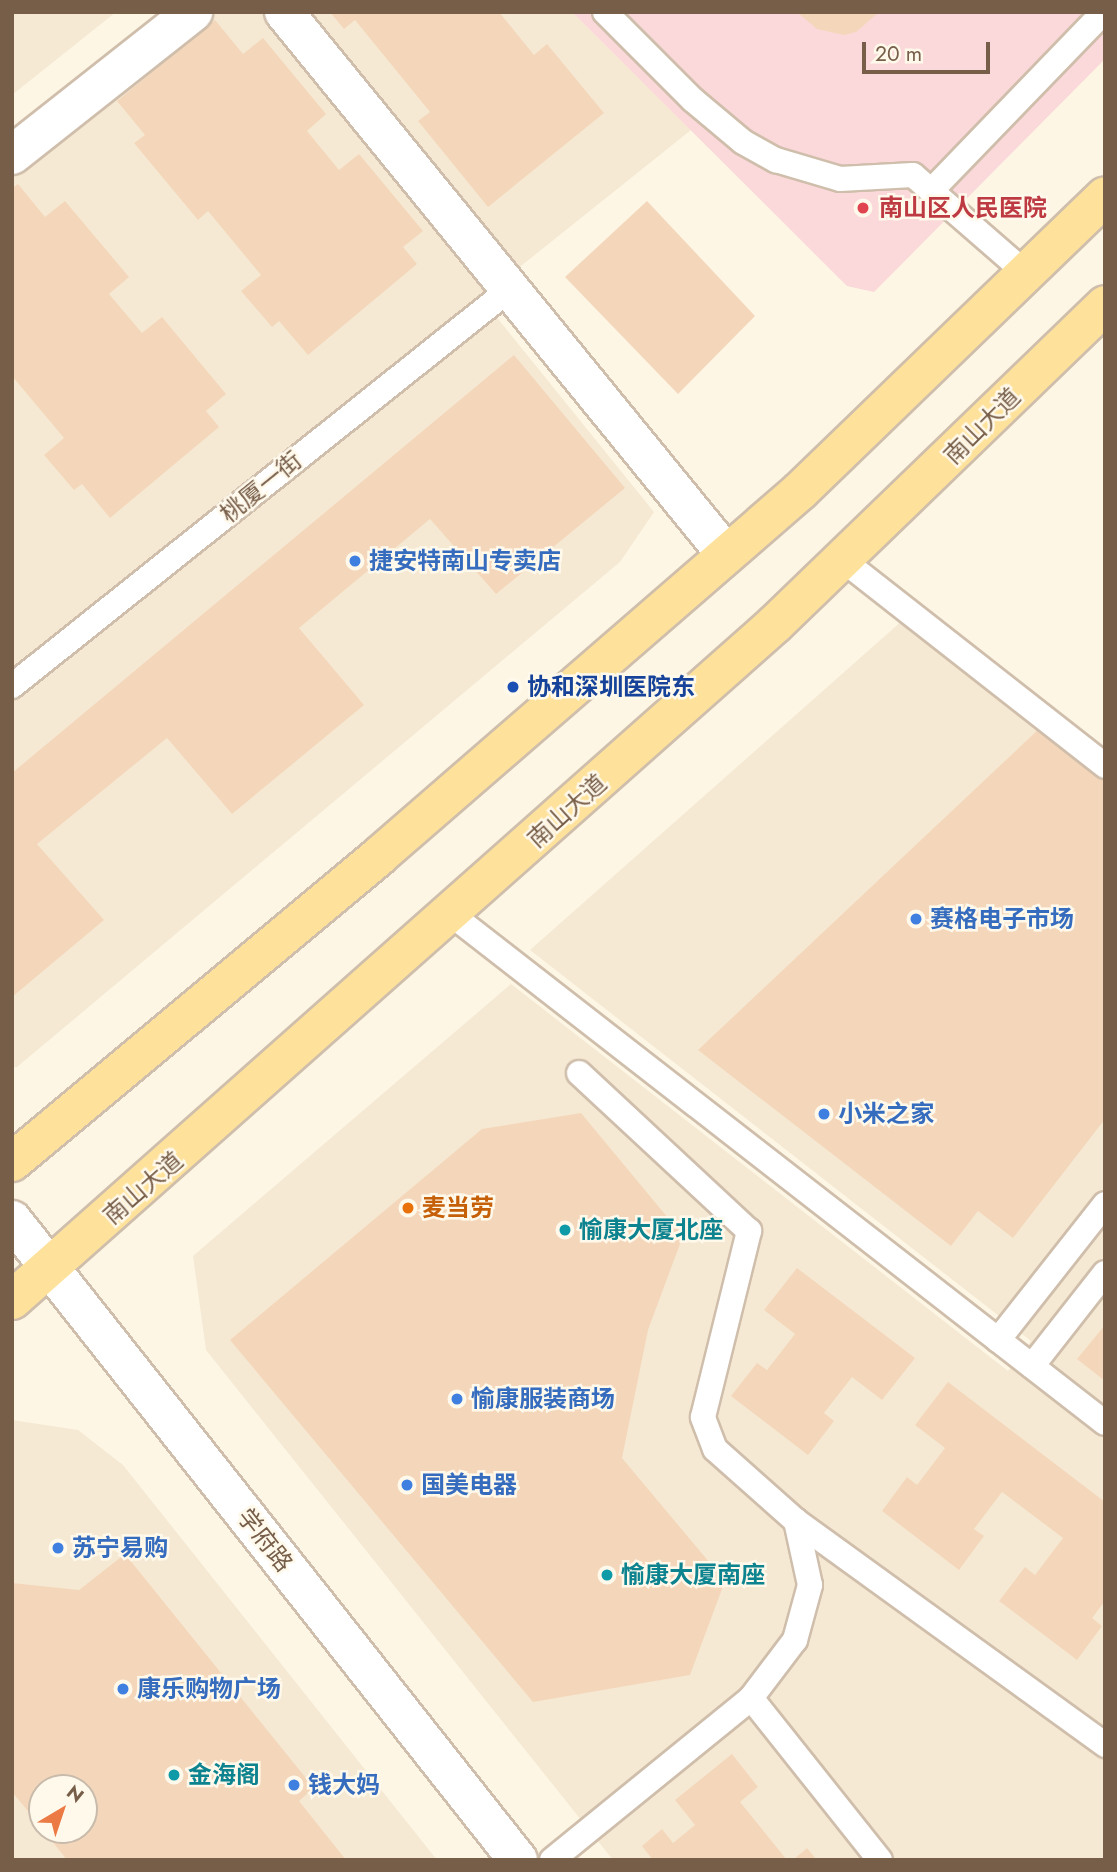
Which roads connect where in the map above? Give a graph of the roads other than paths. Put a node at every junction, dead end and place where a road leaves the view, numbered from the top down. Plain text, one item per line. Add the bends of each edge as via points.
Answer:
1 (193, 12) edge
2 (284, 12) edge
3 (605, 12) edge
4 (1104, 12) edge
5 (12, 155) edge
6 (931, 191) junction
7 (1105, 196) edge
8 (1028, 275) junction
9 (510, 289) junction
10 (1105, 305) edge
11 (726, 554) junction
12 (844, 561) junction
13 (12, 686) edge
14 (1105, 766) edge
15 (452, 915) junction
16 (579, 1073) dead end
17 (12, 1162) edge
18 (1105, 1204) edge
19 (12, 1220) edge
20 (51, 1269) junction
21 (1105, 1273) edge
22 (12, 1300) edge
23 (998, 1340) junction
24 (1032, 1366) junction
25 (1105, 1423) edge
26 (796, 1521) junction
27 (751, 1698) junction
28 (1105, 1745) edge
29 (518, 1860) edge
30 (552, 1860) edge
31 (880, 1860) edge

1 - 5 street
2 - 9 street
3 - 6 lane via 716,122 776,160 840,179 913,175
4 - 6 lane
6 - 8 lane
7 - 8 main road
8 - 11 main road via 886,411
9 - 11 street
9 - 13 lane, 桃厦一街
10 - 12 main road, 南山大道
11 - 17 main road via 379,856
12 - 14 lane
12 - 15 main road, 南山大道
15 - 20 main road, 南山大道
15 - 23 lane
16 - 26 lane via 749,1231 703,1417 715,1450
18 - 23 lane
19 - 20 street, 学府路
20 - 22 main road, 南山大道
20 - 29 street, 学府路
21 - 24 lane
23 - 24 lane
24 - 25 lane
26 - 27 lane via 810,1585 795,1640
26 - 28 lane
27 - 30 lane
27 - 31 lane

